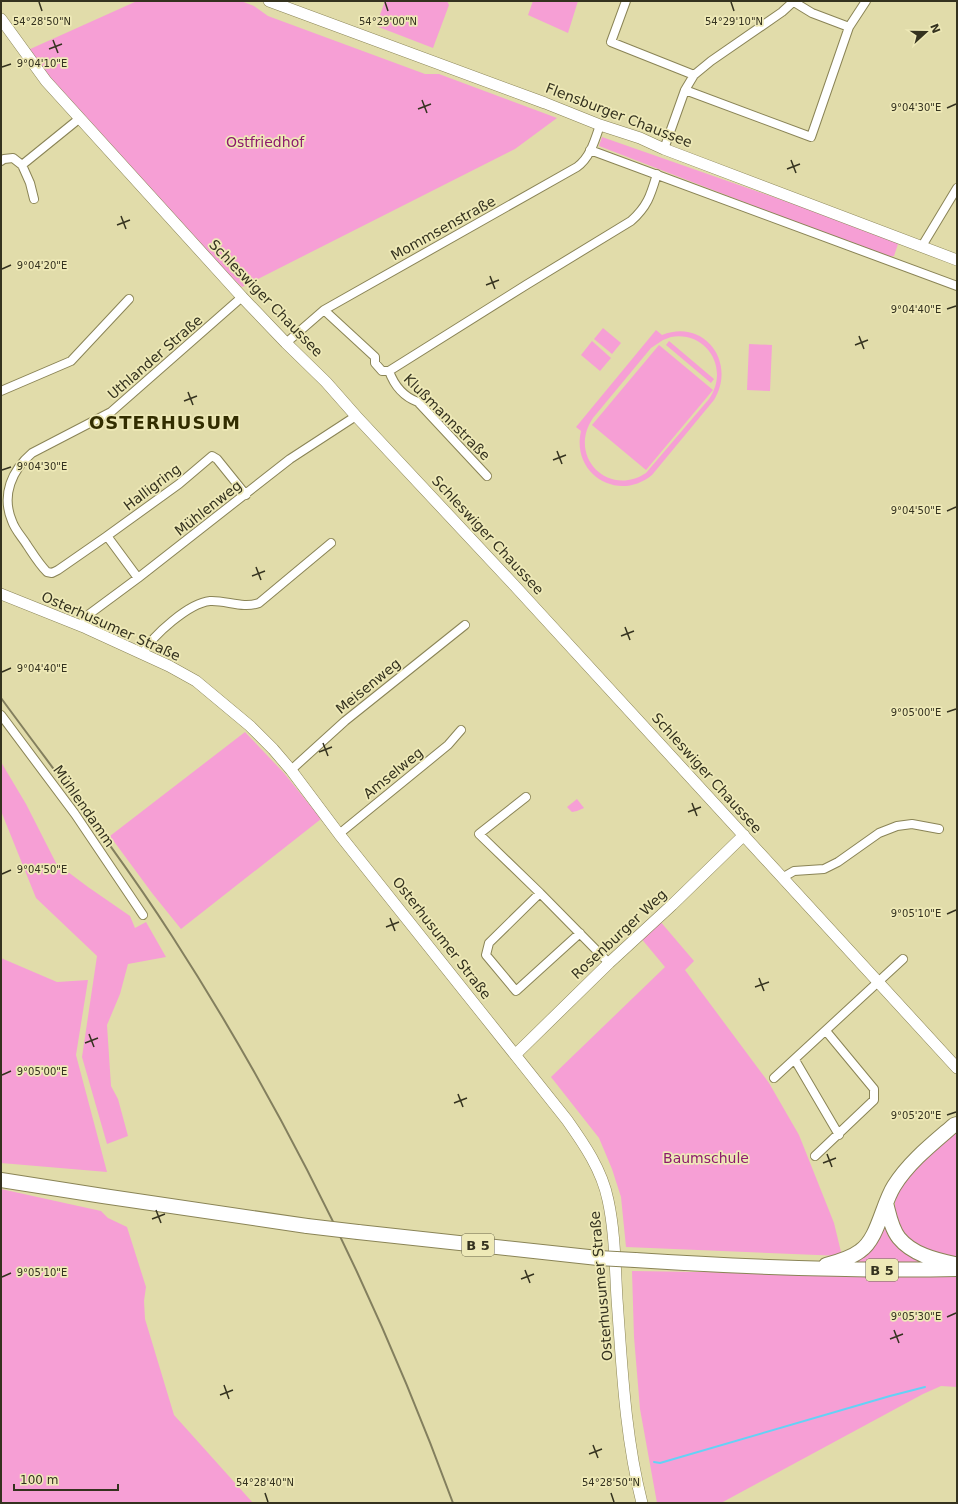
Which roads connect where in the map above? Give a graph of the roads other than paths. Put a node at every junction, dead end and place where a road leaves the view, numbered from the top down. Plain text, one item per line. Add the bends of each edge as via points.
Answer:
1 (269, 1) edge
2 (626, 1) edge
3 (794, 1) edge
4 (866, 1) edge
5 (2, 23) edge
6 (849, 26) junction
7 (694, 75) junction
8 (685, 90) junction
9 (80, 118) junction
10 (600, 125) junction
11 (664, 149) junction
12 (590, 150) junction
13 (1, 161) edge
14 (22, 165) junction
15 (657, 174) junction
16 (957, 188) edge
17 (34, 199) dead end
18 (922, 246) junction
19 (957, 260) edge
20 (957, 286) edge
21 (242, 297) junction
22 (129, 299) dead end
23 (324, 310) junction
24 (286, 343) junction
25 (389, 371) junction
26 (1, 392) edge
27 (356, 416) junction
28 (487, 476) dead end
29 (246, 495) junction
30 (107, 536) junction
31 (331, 543) dead end
32 (138, 578) junction
33 (1, 594) edge
34 (80, 626) junction
35 (465, 626) dead end
36 (143, 653) junction
37 (1, 715) edge
38 (461, 730) dead end
39 (291, 770) junction
40 (526, 797) dead end
41 (939, 829) dead end
42 (339, 834) junction
43 (744, 835) junction
44 (782, 878) junction
45 (540, 893) junction
46 (143, 915) dead end
47 (580, 933) junction
48 (903, 959) dead end
49 (609, 963) junction
50 (878, 983) junction
51 (826, 1031) junction
52 (515, 1055) junction
53 (795, 1060) junction
54 (957, 1068) edge
55 (774, 1078) dead end
56 (956, 1121) edge
57 (839, 1135) junction
58 (815, 1156) dead end
59 (1, 1180) edge
60 (886, 1203) junction
61 (957, 1264) edge
62 (806, 1268) junction
63 (957, 1269) edge
64 (642, 1503) edge

1 - 10 street, Flensburger Chaussee
2 - 7 street via 611,42
3 - 6 street via 812,13
3 - 7 street
4 - 6 street
5 - 9 street, Schleswiger Chaussee via 46,81
6 - 8 street via 811,137
7 - 8 street
8 - 11 street
9 - 14 street
9 - 21 street, Schleswiger Chaussee
10 - 11 street, Flensburger Chaussee
10 - 12 street, Mommsenstraße
11 - 18 street, Flensburger Chaussee
12 - 15 street
12 - 23 street, Mommsenstraße via 586,159 577,167
13 - 14 street via 13,158
14 - 17 street
15 - 20 street
15 - 25 street via 642,212 631,221
16 - 18 street
18 - 19 street, Flensburger Chaussee
21 - 24 street, Schleswiger Chaussee
21 - 30 street, Uthlander Straße via 111,412 32,453 16,470 8,492 12,522 47,572 52,574
22 - 26 street via 71,361
23 - 24 street, Mommsenstraße
23 - 25 street, Klußmannstraße via 375,357 375,363 382,370
24 - 27 street, Schleswiger Chaussee
25 - 28 street, Klußmannstraße via 392,381 409,399 418,402
27 - 29 street, Mühlenweg via 290,459
27 - 43 street, Schleswiger Chaussee
29 - 30 street, Halligring via 212,456 179,484
29 - 32 street, Mühlenweg
30 - 32 street
31 - 36 street via 259,603 199,603 150,642
32 - 34 street, Mühlenweg via 88,615
33 - 34 street, Osterhusumer Straße
34 - 36 street, Osterhusumer Straße
35 - 39 street, Meisenweg via 345,721
36 - 39 street, Osterhusumer Straße via 196,681 250,726
37 - 46 street, Mühlendamm via 75,814
38 - 42 street, Amselweg via 448,745
39 - 42 street, Osterhusumer Straße
40 - 45 street via 479,834
41 - 44 street via 912,824 897,826 879,833 824,870 794,871
42 - 52 street, Osterhusumer Straße
43 - 44 street, Schleswiger Chaussee
43 - 49 street, Rosenburger Weg
44 - 50 street, Schleswiger Chaussee
45 - 47 street
45 - 47 street via 490,943 486,956 516,991
47 - 49 street
48 - 50 street
49 - 52 street, Rosenburger Weg
50 - 51 street
50 - 54 street, Schleswiger Chaussee
51 - 53 street
51 - 57 street via 874,1089 874,1100
52 - 64 street, Osterhusumer Straße via 585,1145 608,1199 614,1237 632,1457
53 - 55 street
53 - 57 street
56 - 60 highway via 908,1167 893,1187
57 - 58 street
59 - 62 highway, B 5, bridge via 358,1232 598,1258
60 - 61 highway via 898,1237 910,1248 939,1260
60 - 62 highway via 872,1238 861,1251 827,1265
62 - 63 highway, B 5

